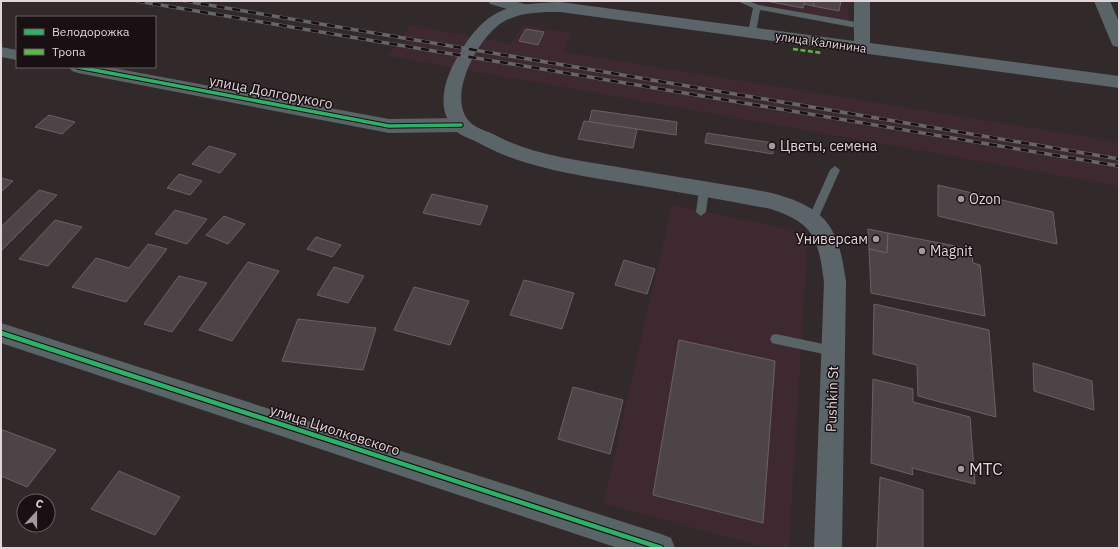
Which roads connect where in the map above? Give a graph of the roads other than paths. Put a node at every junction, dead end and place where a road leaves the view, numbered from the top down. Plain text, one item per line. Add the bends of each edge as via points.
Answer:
1 (496, 1) edge
2 (741, 1) edge
3 (862, 1) edge
4 (1102, 1) edge
5 (757, 7) junction
6 (522, 8) junction
7 (862, 26) junction
8 (752, 32) junction
9 (1119, 42) edge
10 (862, 47) junction
11 (1, 52) edge
12 (16, 56) edge
13 (83, 68) edge
14 (1119, 82) edge
15 (461, 125) junction
16 (835, 170) dead end
17 (704, 189) junction
18 (701, 212) dead end
19 (813, 219) junction
20 (1, 333) edge
21 (776, 339) dead end
22 (833, 351) junction
23 (661, 548) edge
24 (828, 548) edge

1 - 6 street
2 - 5 lane
3 - 7 main road
4 - 9 street
5 - 7 lane
5 - 8 lane
6 - 8 main road, улица Калинина via 560,7
6 - 15 main road, улица Калинина via 498,17 482,30 462,62 452,85 452,106
7 - 10 main road
8 - 10 main road, улица Калинина
10 - 14 main road, улица Калинина
11 - 12 street
13 - 15 street, улица Долгорукого via 389,126
15 - 17 main road via 492,144 531,158
16 - 19 lane
17 - 18 lane
17 - 19 main road via 772,201 794,208
19 - 22 main road, Pushkin St via 823,231 832,251 836,282
20 - 23 street, улица Циолковского
21 - 22 lane
22 - 24 main road, Pushkin St

